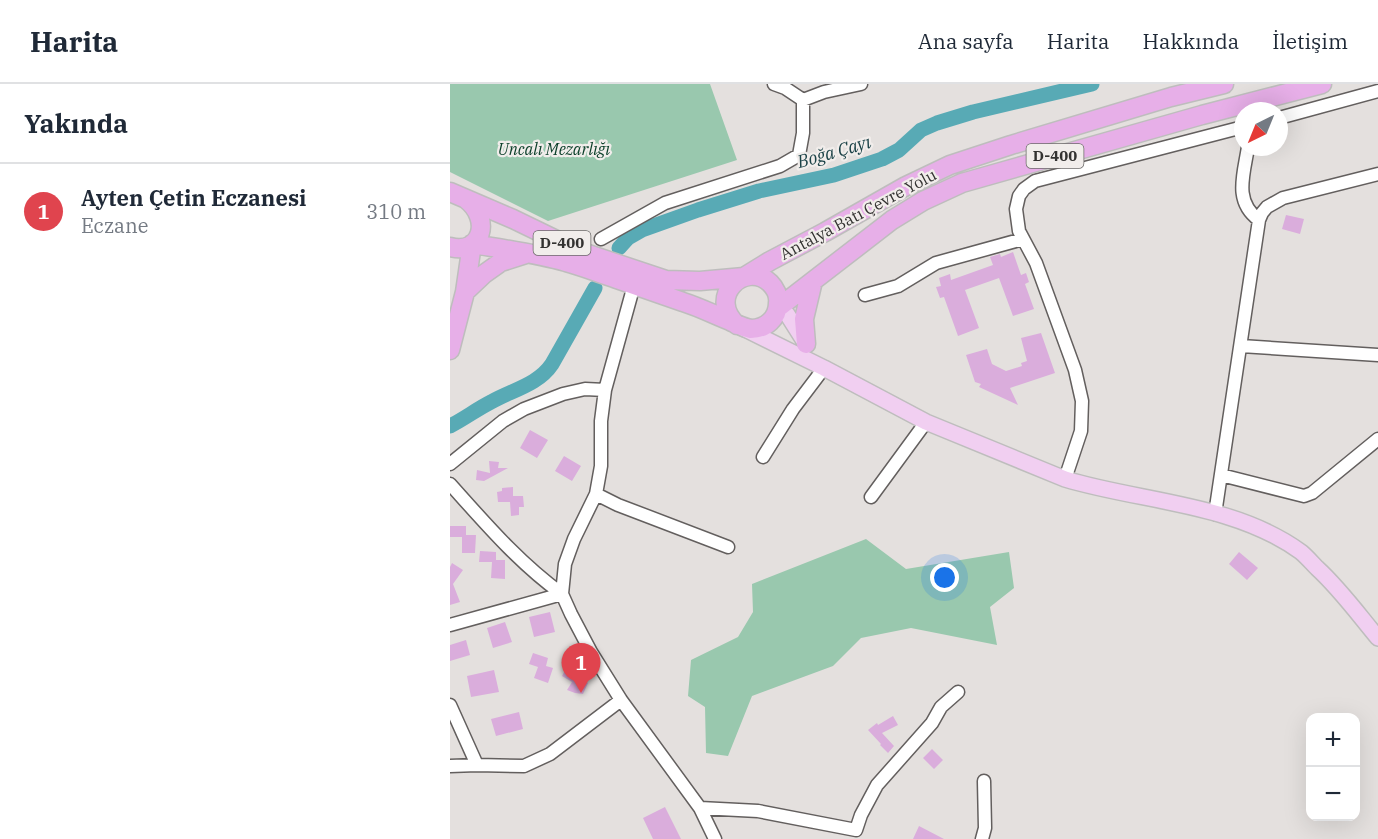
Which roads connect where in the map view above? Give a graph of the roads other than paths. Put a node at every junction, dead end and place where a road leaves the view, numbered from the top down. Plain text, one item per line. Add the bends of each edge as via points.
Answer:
1 (774, 84) edge
2 (861, 84) edge
3 (1224, 84) edge
4 (1322, 84) edge
5 (1378, 91) edge
6 (803, 100) junction
7 (1288, 116) edge
8 (1234, 129) edge
9 (1246, 156) edge
10 (1378, 174) edge
11 (454, 196) edge
12 (1259, 220) junction
13 (601, 239) dead end
14 (1023, 239) junction
15 (472, 244) junction
16 (450, 248) edge
17 (528, 253) junction
18 (744, 277) junction
19 (813, 281) junction
20 (634, 285) junction
21 (465, 292) junction
22 (865, 295) dead end
23 (778, 308) junction
24 (737, 325) junction
25 (806, 344) junction
26 (1240, 346) junction
27 (450, 350) edge
28 (1378, 355) edge
29 (824, 368) junction
30 (605, 390) junction
31 (926, 422) junction
32 (1378, 439) edge
33 (763, 457) dead end
34 (450, 464) edge
35 (1221, 475) junction
36 (1065, 478) junction
37 (450, 484) edge
38 (596, 494) junction
39 (870, 497) dead end
40 (1215, 514) junction
41 (728, 547) dead end
42 (562, 594) junction
43 (450, 625) edge
44 (1378, 638) edge
45 (958, 692) dead end
46 (621, 700) junction
47 (450, 705) edge
48 (477, 765) junction
49 (450, 766) edge
50 (984, 781) dead end
51 (700, 808) junction
52 (854, 834) edge
53 (714, 838) edge
54 (982, 839) edge

1 - 6 street
2 - 6 street
3 - 18 highway, Antalya Batı Çevre Yolu / D-400 via 950,165
4 - 19 highway, D-400 via 962,183 892,220
5 - 7 street
6 - 13 street via 799,155 780,166 665,203
8 - 14 street via 1035,181 1024,189 1017,203
9 - 12 street via 1242,195 1250,213
10 - 12 street via 1283,198 1267,207
11 - 15 highway via 474,207 482,222 482,230
11 - 18 highway, Antalya Batı Çevre Yolu / D-400 via 579,251 666,280
12 - 26 street
14 - 22 street via 936,263 898,286
14 - 36 street via 1036,263 1075,370 1082,401 1081,431
15 - 16 highway
15 - 17 highway
15 - 21 highway
17 - 20 highway, D-400
17 - 21 highway, D-400 via 501,262
18 - 23 highway via 768,281 776,291
18 - 24 highway via 732,285 726,301 727,312
19 - 23 highway, D-400
19 - 25 highway via 804,319
20 - 24 highway, D-400
20 - 30 street
21 - 27 highway
23 - 24 highway, D-400 via 771,321 760,328
23 - 25 main road via 787,314
24 - 29 main road
25 - 29 main road
26 - 28 street
26 - 35 street
29 - 31 main road
29 - 33 street
30 - 34 street via 585,388 524,410 503,421
30 - 38 street
31 - 36 main road
31 - 39 street
32 - 35 street via 1304,496
35 - 40 street
36 - 40 main road
37 - 42 street via 502,541
38 - 41 street
38 - 42 street via 573,539
40 - 44 main road via 1274,536 1301,553
42 - 43 street
42 - 46 street
45 - 52 street via 877,785
46 - 48 street via 550,754 524,766
46 - 51 street
47 - 48 street
48 - 49 street
50 - 54 street
51 - 52 street via 758,811
51 - 53 street

